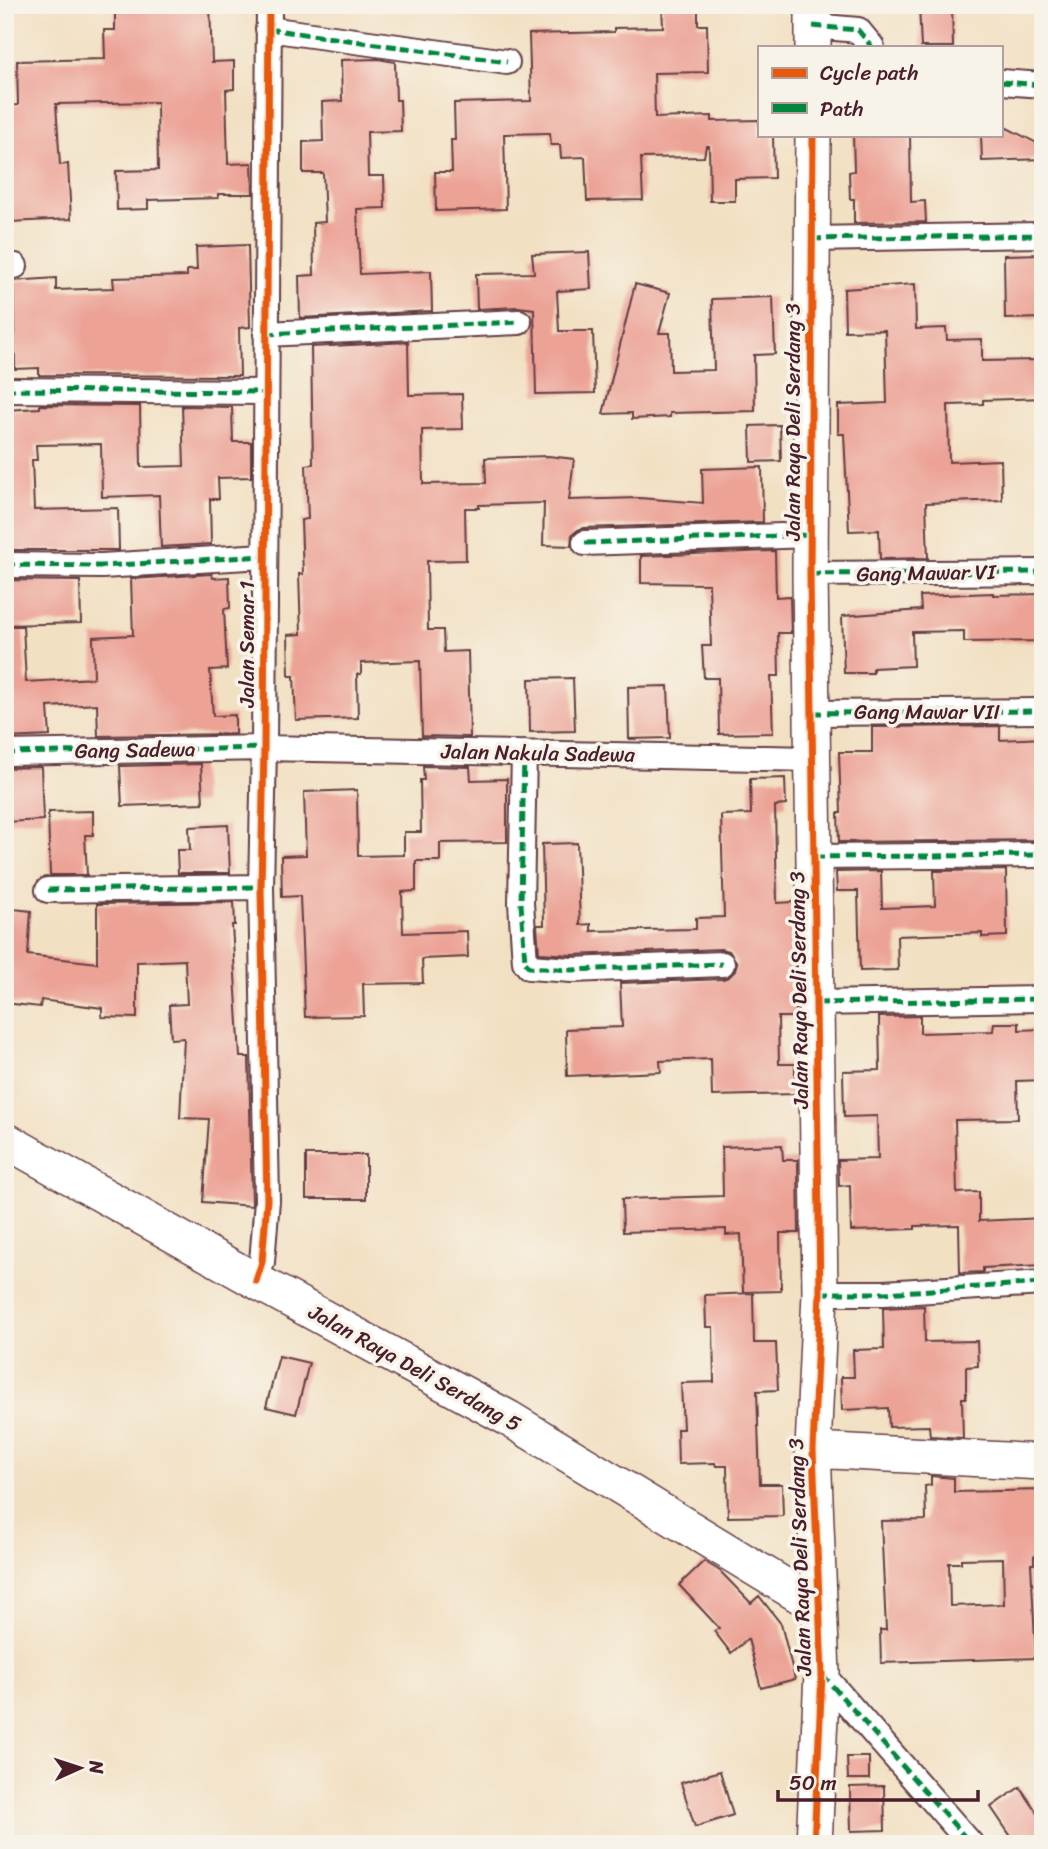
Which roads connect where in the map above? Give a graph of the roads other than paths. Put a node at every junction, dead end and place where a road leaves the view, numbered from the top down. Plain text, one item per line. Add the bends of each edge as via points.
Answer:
1 (269, 17) edge
2 (813, 26) edge
3 (871, 46) edge
4 (507, 62) dead end
5 (1002, 82) edge
6 (1043, 85) edge
7 (813, 136) edge
8 (1043, 235) edge
9 (812, 239) junction
10 (519, 322) dead end
11 (266, 334) junction
12 (5, 390) edge
13 (265, 392) junction
14 (810, 535) junction
15 (585, 544) dead end
16 (264, 556) junction
17 (5, 565) edge
18 (1043, 572) edge
19 (810, 574) junction
20 (1043, 711) edge
21 (812, 713) junction
22 (264, 748) junction
23 (5, 753) edge
24 (524, 753) junction
25 (812, 759) junction
26 (1043, 855) edge
27 (814, 856) junction
28 (261, 887) junction
29 (48, 890) dead end
30 (722, 964) dead end
31 (1043, 999) edge
32 (817, 1003) junction
33 (5, 1140) edge
34 (259, 1271) junction
35 (1043, 1283) edge
36 (820, 1293) junction
37 (813, 1450) junction
38 (1043, 1462) edge
39 (819, 1607) junction
40 (822, 1674) junction
41 (814, 1844) edge
42 (971, 1844) edge

1 - 4 street
1 - 11 street, Jalan Semar 1
2 - 3 street via 858,30
5 - 6 street
7 - 9 street, Jalan Raya Deli Serdang 3
8 - 9 street
9 - 14 street, Jalan Raya Deli Serdang 3
10 - 11 street
11 - 13 street, Jalan Semar 1
12 - 13 street
13 - 16 street, Jalan Semar 1
14 - 15 street
14 - 19 street, Jalan Raya Deli Serdang 3
16 - 17 street via 102,566
16 - 22 street, Jalan Semar 1
18 - 19 street, Gang Mawar VI
19 - 21 street, Jalan Raya Deli Serdang 3
20 - 21 street, Gang Mawar VII
21 - 25 street, Jalan Raya Deli Serdang 3
22 - 23 street, Gang Sadewa
22 - 24 street, Jalan Nakula Sadewa
22 - 28 street, Jalan Semar 1
24 - 25 street, Jalan Nakula Sadewa
24 - 30 street via 521,903 529,967 572,970
25 - 27 street, Jalan Raya Deli Serdang 3
26 - 27 street
27 - 32 street, Jalan Raya Deli Serdang 3
28 - 29 street
28 - 34 street, Jalan Semar 1 via 267,1200
31 - 32 street
32 - 36 street, Jalan Raya Deli Serdang 3
33 - 34 street, Jalan Raya Deli Serdang 5
34 - 39 street, Jalan Raya Deli Serdang 5
35 - 36 street
36 - 37 street, Jalan Raya Deli Serdang 3
37 - 38 street
37 - 39 street, Jalan Raya Deli Serdang 3
39 - 40 street, Jalan Raya Deli Serdang 3
40 - 41 street, Jalan Raya Deli Serdang 3
40 - 42 street

